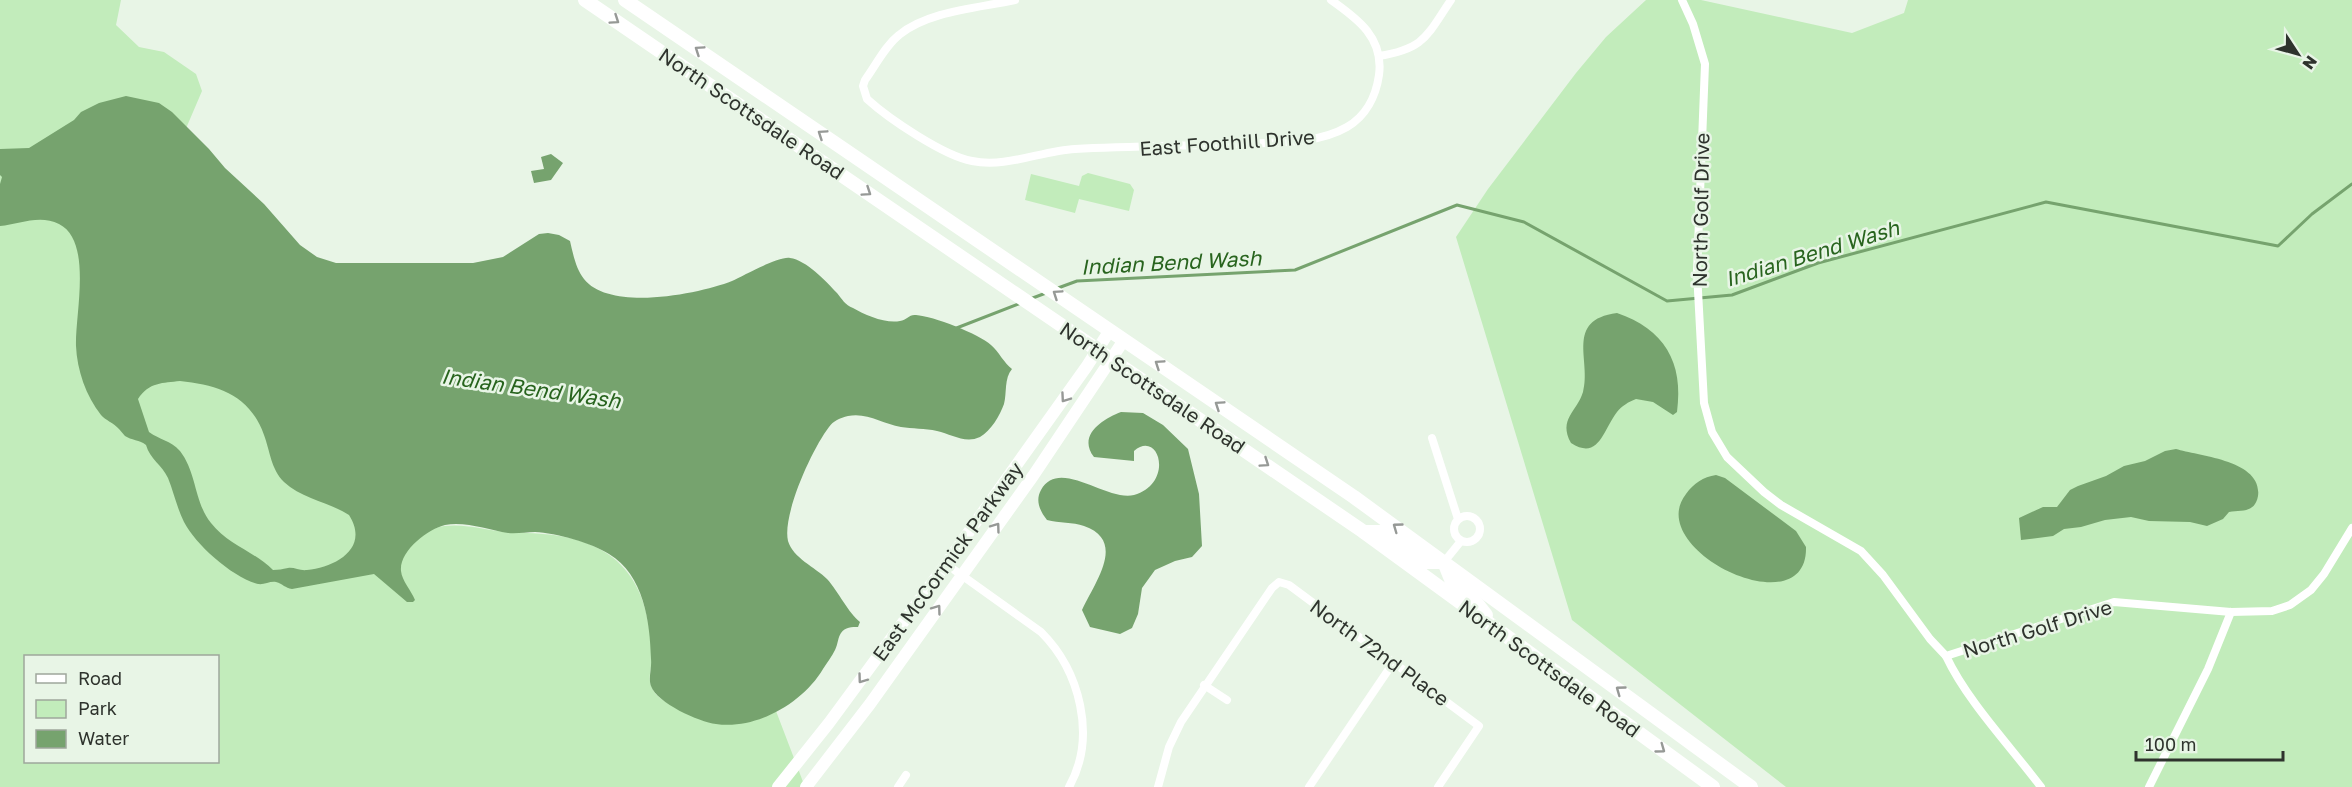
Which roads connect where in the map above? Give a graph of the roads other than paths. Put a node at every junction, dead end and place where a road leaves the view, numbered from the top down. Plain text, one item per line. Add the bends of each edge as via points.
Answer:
1 (585, 0) edge
2 (625, 0) edge
3 (1015, 0) edge
4 (1331, 0) edge
5 (1451, 0) edge
6 (1682, 0) edge
7 (1379, 56) junction
8 (1108, 329) junction
9 (1124, 340) junction
10 (1097, 349) junction
11 (1112, 360) junction
12 (1432, 438) dead end
13 (1458, 519) junction
14 (2352, 528) edge
15 (1364, 532) junction
16 (1461, 541) junction
17 (1444, 562) junction
18 (946, 564) junction
19 (962, 575) junction
20 (2231, 612) junction
21 (1500, 631) junction
22 (1946, 656) junction
23 (1394, 663) junction
24 (1204, 686) junction
25 (1227, 700) dead end
26 (906, 775) dead end
27 (778, 787) edge
28 (806, 787) edge
29 (898, 787) edge
30 (1069, 787) edge
31 (1158, 787) edge
32 (1309, 787) edge
33 (1438, 787) edge
34 (1713, 787) edge
35 (1752, 787) edge
36 (2041, 787) edge
37 (2149, 787) edge

1 -> 10 main road, North Scottsdale Road
8 -> 2 main road, North Scottsdale Road
3 - 7 street, East Foothill Drive via 918,22 889,45 865,80 864,92 873,104 949,154 988,163 1074,149 1320,137 1345,128 1364,113 1378,84
4 - 7 street via 1364,25
5 - 7 street via 1420,42 1403,51
6 - 22 street, North Golf Drive via 1705,64 1697,272 1704,403 1712,432 1727,457 1781,504 1861,551
8 - 9 main road, North Scottsdale Road
8 - 10 main road, East McCormick Parkway
9 - 11 main road, East McCormick Parkway
17 -> 9 main road, North Scottsdale Road
10 - 11 main road, North Scottsdale Road
10 -> 18 main road, East McCormick Parkway
11 -> 15 main road, North Scottsdale Road
19 -> 11 main road, East McCormick Parkway
12 - 13 street
13 - 16 street via 1454,531
13 - 16 street via 1474,518 1480,529 1474,540
14 - 20 street, North Golf Drive via 2324,574 2290,605 2272,611
15 - 17 main road via 1381,532 1425,562
15 - 21 main road, North Scottsdale Road
16 - 17 street
17 - 21 main road via 1452,582 1472,597
35 -> 17 main road, North Scottsdale Road
18 - 19 street
18 -> 27 main road, East McCormick Parkway
28 -> 19 main road, East McCormick Parkway
19 - 30 street via 1041,632 1064,661 1077,693 1083,730 1078,766
20 - 22 street, North Golf Drive via 2114,602
20 - 37 street via 2208,669
21 -> 34 main road, North Scottsdale Road
22 - 36 street via 1953,671
23 - 24 street, North 72nd Place via 1289,585 1279,582
23 - 32 street
23 - 33 street, North 72nd Place via 1479,726
24 - 25 street
24 - 31 street via 1174,734
26 - 29 street

